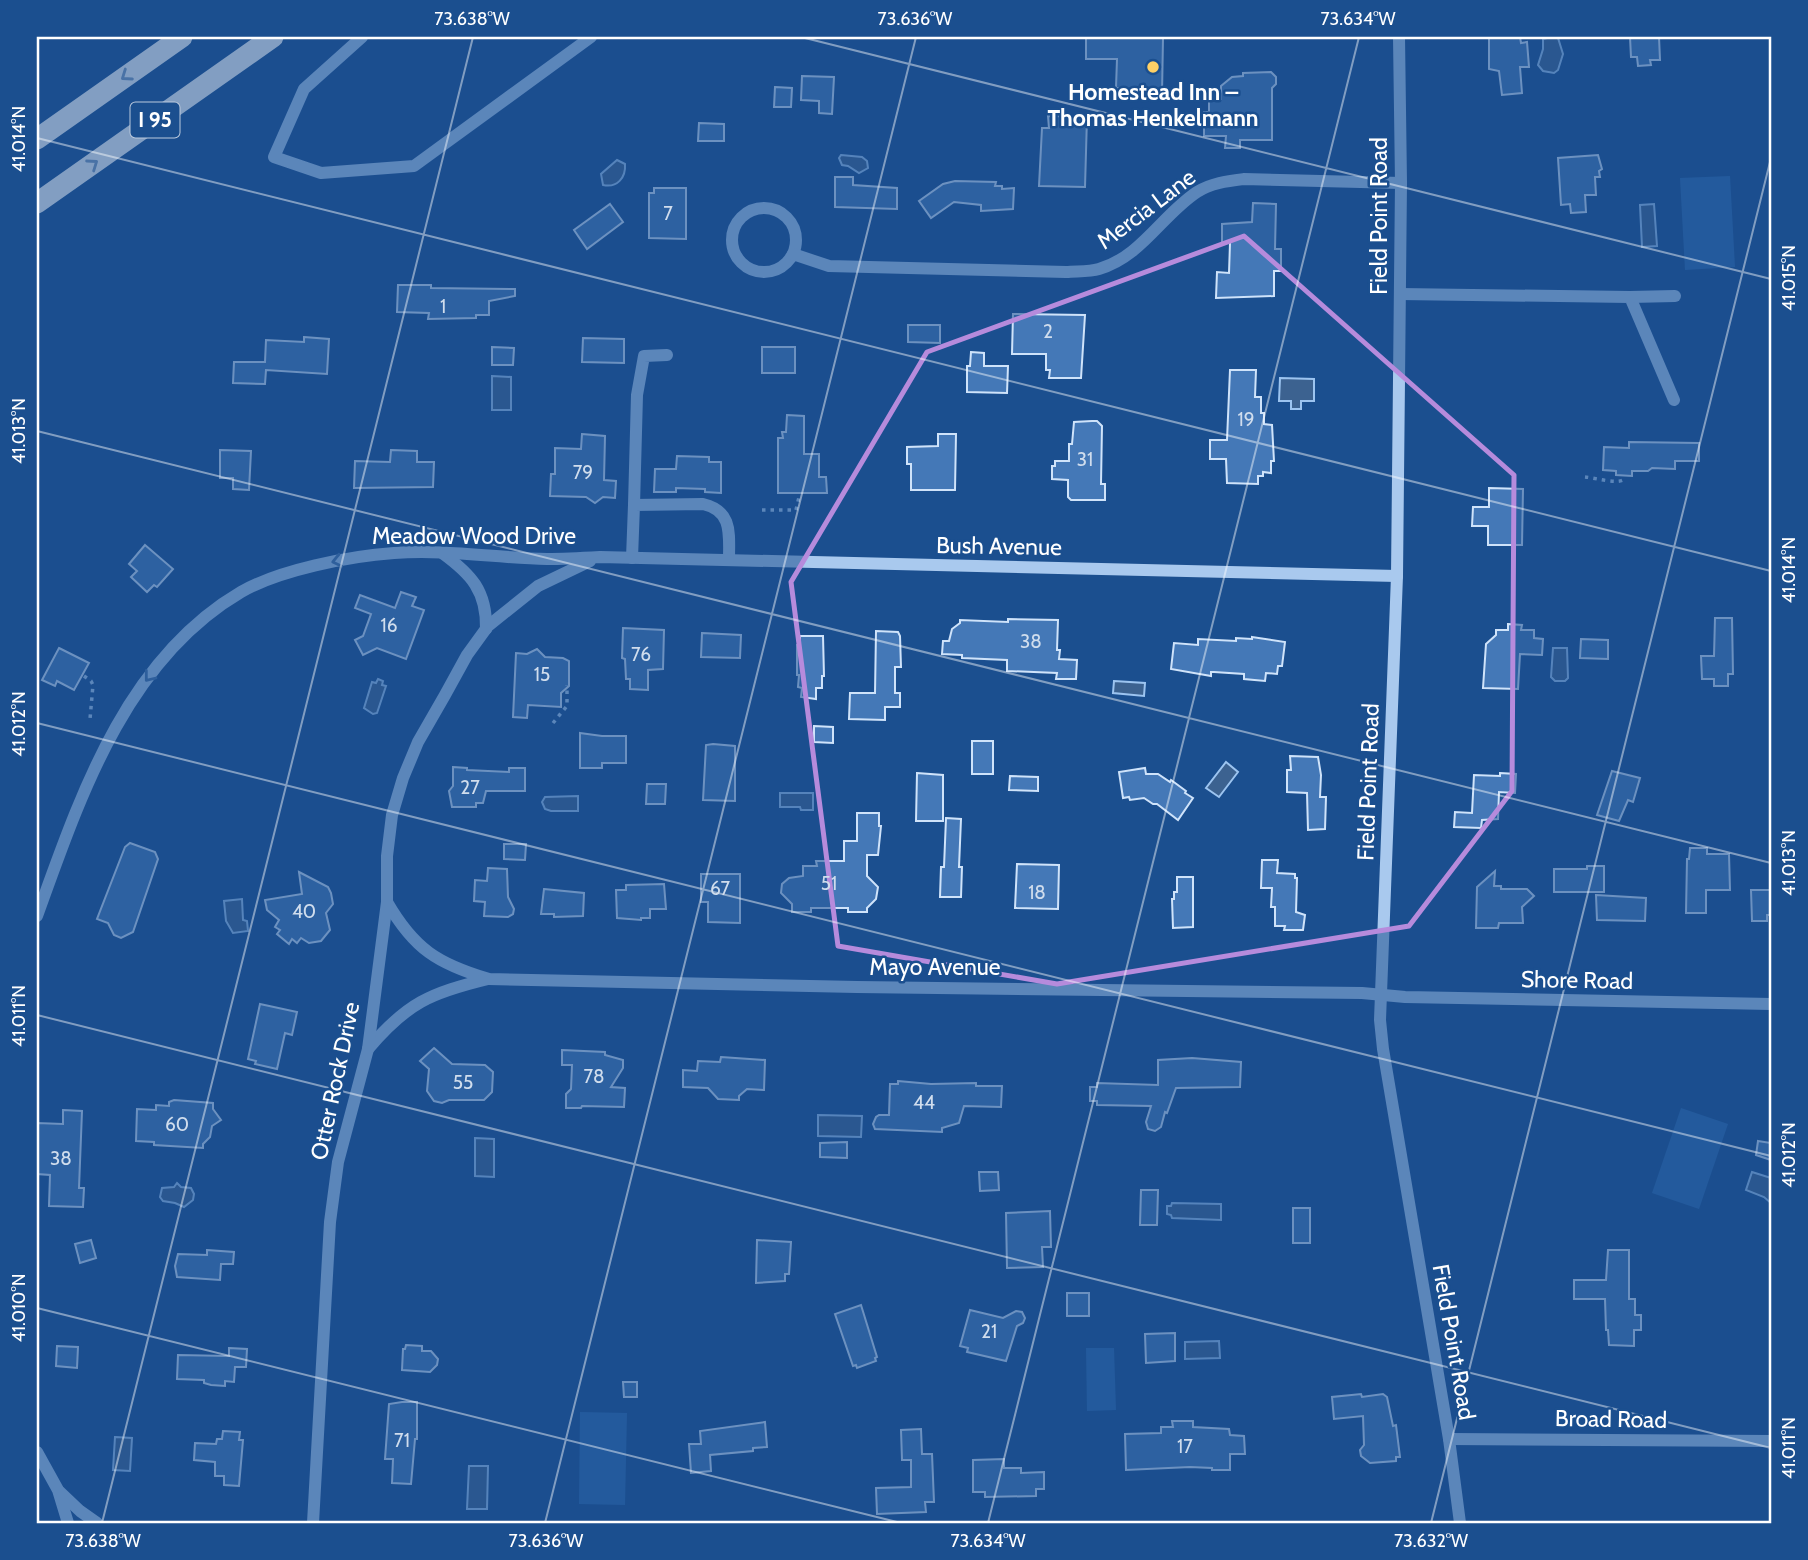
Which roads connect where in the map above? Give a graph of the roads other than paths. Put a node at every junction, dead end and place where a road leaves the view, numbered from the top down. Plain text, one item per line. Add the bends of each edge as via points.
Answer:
1 (182, 37) edge
2 (273, 37) edge
3 (362, 37) edge
4 (591, 37) edge
5 (1399, 37) edge
6 (37, 139) edge
7 (1401, 183) junction
8 (37, 203) edge
9 (793, 254) junction
10 (1400, 294) junction
11 (1675, 296) dead end
12 (1630, 297) junction
13 (667, 355) dead end
14 (1674, 400) dead end
15 (634, 505) junction
16 (442, 552) junction
17 (600, 557) junction
18 (632, 558) junction
19 (729, 560) junction
20 (1397, 576) junction
21 (486, 629) junction
22 (387, 902) junction
23 (37, 916) edge
24 (489, 979) junction
25 (1381, 995) junction
26 (1771, 1004) edge
27 (368, 1049) junction
28 (1450, 1439) junction
29 (1771, 1441) edge
30 (37, 1452) edge
31 (58, 1490) junction
32 (68, 1523) edge
33 (97, 1523) edge
34 (313, 1523) edge
35 (1460, 1523) edge

1 -> 6 highway, I 95
8 -> 2 highway, I 95
3 - 4 street via 304,89 274,157 321,173 414,166
5 - 7 street, Field Point Road
7 - 9 street, Mercia Lane via 1221,182 1199,191 1137,248 1098,270 829,266
7 - 10 street, Field Point Road
9 - 9 street via 794,229 782,214 768,208 746,214 733,232 732,244 744,265 761,272 772,271
10 - 12 street
10 - 20 street, Field Point Road
11 - 12 street
12 - 14 street
13 - 15 street via 644,356 637,396
15 - 18 street
15 - 19 street via 713,506 723,513 727,526
16 - 17 street, Meadow Wood Drive via 547,559
16 - 21 street via 463,568 481,593
16 -> 23 street, Meadow Wood Drive via 358,556 276,577 243,590 189,630 132,699 110,736 66,835
17 - 18 street, Bush Avenue
17 - 21 street, Otter Rock Drive via 538,586
18 - 19 street, Bush Avenue
19 - 20 street, Bush Avenue
20 - 25 street, Field Point Road
21 - 22 street, Otter Rock Drive via 418,742 403,778 392,815
22 - 24 street, Mayo Avenue via 411,939 428,953
22 - 27 street, Otter Rock Drive
24 - 25 street, Mayo Avenue
24 - 27 street, Mayo Avenue via 440,991 419,1002
25 - 26 street, Shore Road
25 - 28 street, Field Point Road via 1383,1049
27 - 34 street, Otter Rock Drive via 338,1162 330,1222
28 - 29 street, Broad Road
28 - 35 street, Field Point Road
30 - 31 street
31 - 32 street
31 - 33 street

